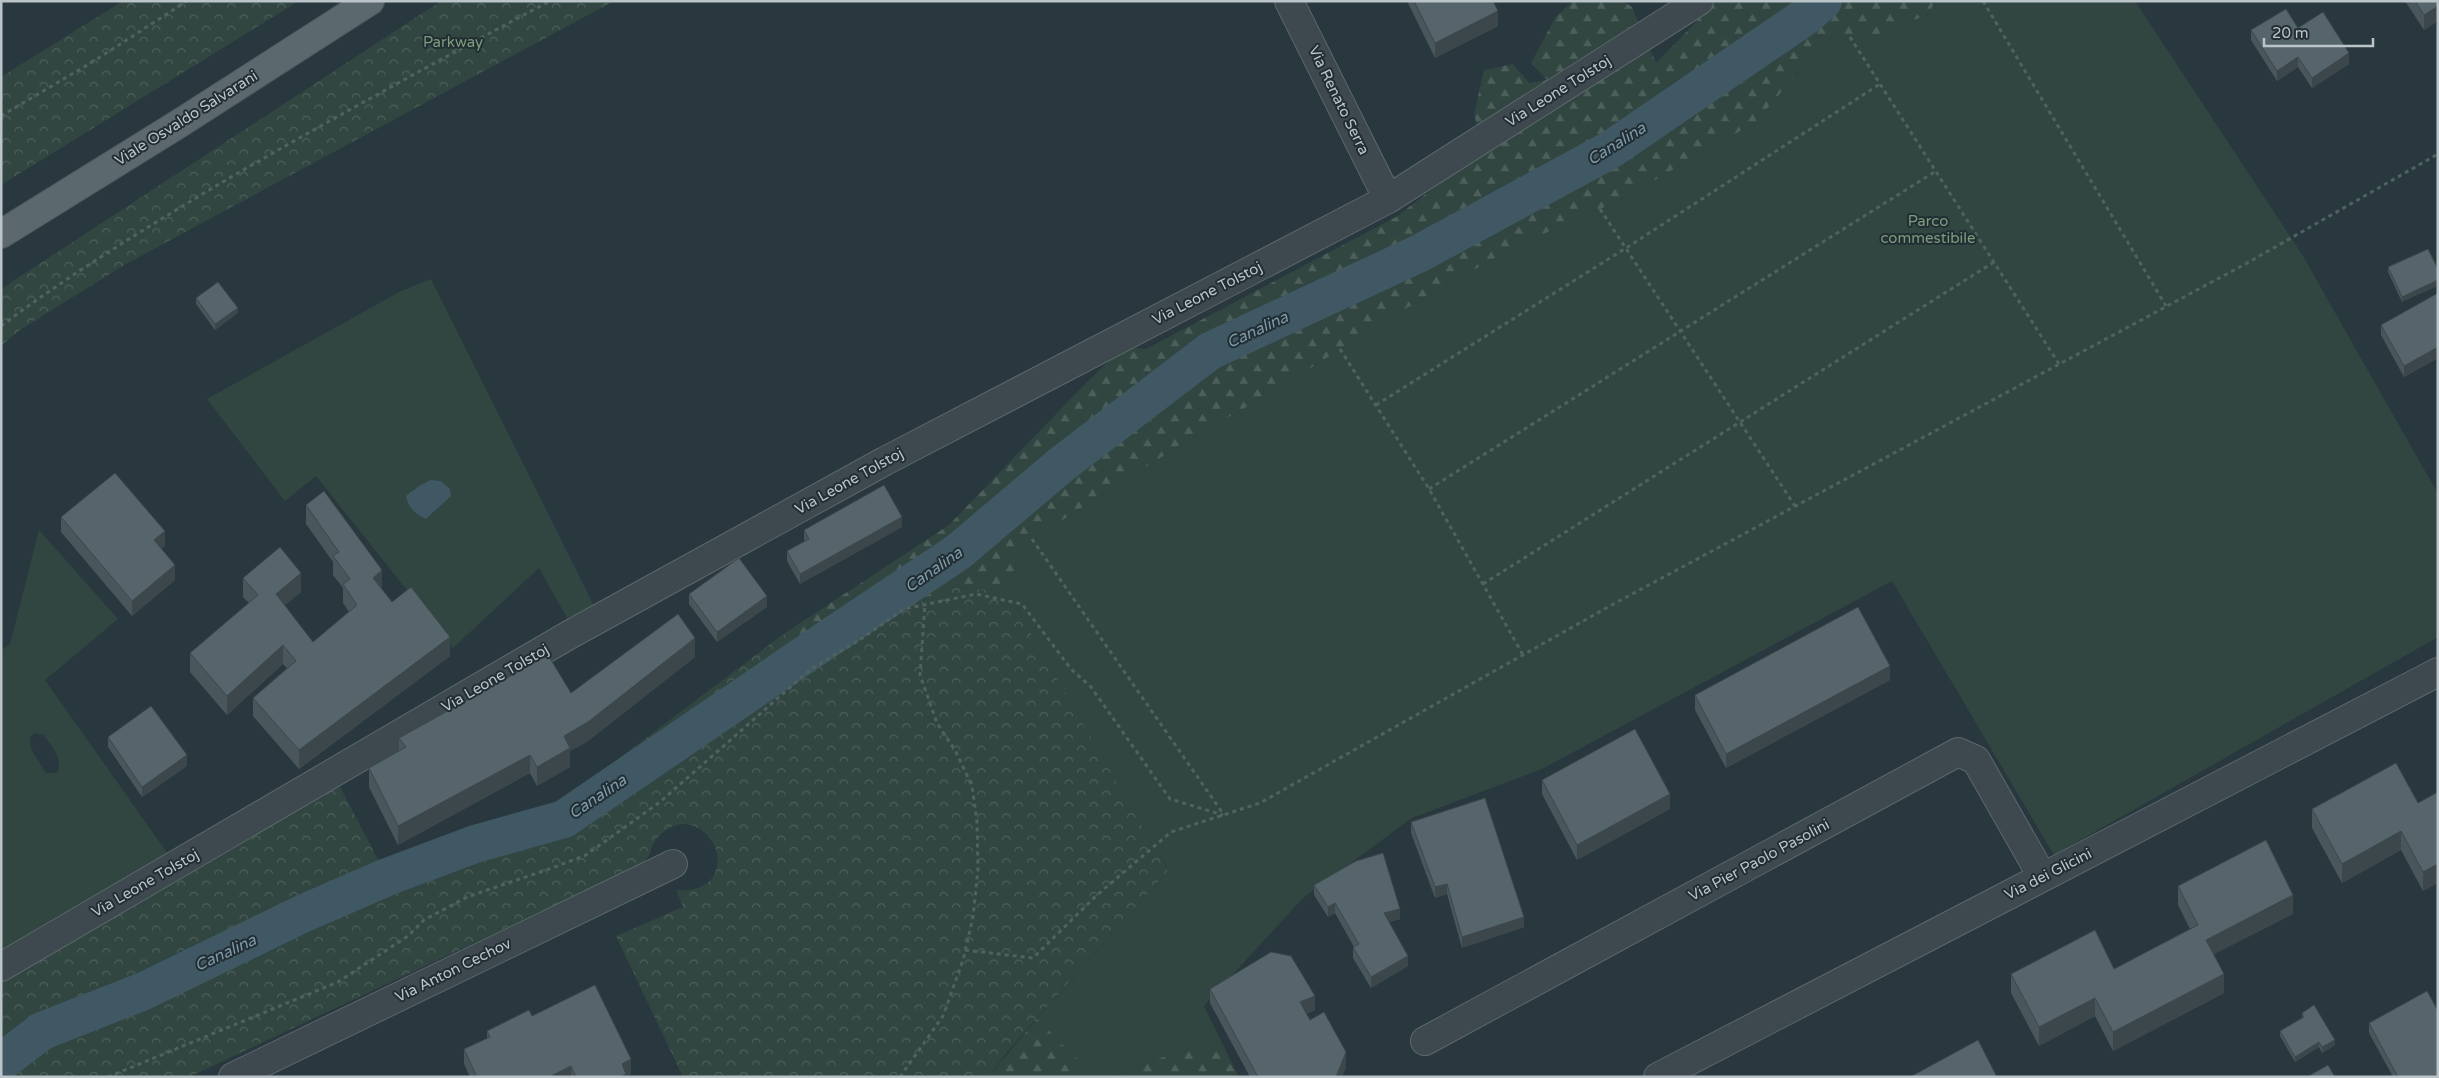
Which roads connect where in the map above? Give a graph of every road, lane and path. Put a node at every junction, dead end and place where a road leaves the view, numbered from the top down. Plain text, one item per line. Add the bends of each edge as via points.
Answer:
1 (187, 1) edge
2 (370, 1) edge
3 (550, 1) edge
4 (1289, 1) edge
5 (1699, 1) edge
6 (1983, 1) edge
7 (1850, 37) dead end
8 (1880, 84) junction
9 (1, 116) edge
10 (2438, 154) edge
11 (1936, 170) junction
12 (1388, 199) junction
13 (1600, 209) dead end
14 (1, 234) edge
15 (1626, 248) junction
16 (1994, 262) junction
17 (2166, 306) junction
18 (1, 326) edge
19 (1680, 331) junction
20 (1340, 349) dead end
21 (2059, 364) junction
22 (1376, 405) junction
23 (1741, 424) junction
24 (1429, 490) junction
25 (1795, 506) junction
26 (1032, 539) dead end
27 (1483, 584) junction
28 (926, 604) junction
29 (1523, 655) junction
30 (2438, 672) edge
31 (1225, 815) junction
32 (673, 864) dead end
33 (2042, 876) junction
34 (965, 950) junction
35 (1, 967) edge
36 (1425, 1041) dead end
37 (108, 1077) edge
38 (232, 1077) edge
39 (900, 1077) edge
40 (1658, 1077) edge

1 - 9 path
2 - 14 main road, Viale Osvaldo Salvarani
3 - 18 path via 328,120 235,175 143,230
4 - 12 street, Via Renato Serra
5 - 12 street, Via Leone Tolstoj
6 - 17 path
7 - 8 path
8 - 11 path
8 - 15 path
10 - 17 path
11 - 16 path
11 - 19 path
12 - 35 street, Via Leone Tolstoj via 885,461 586,625
13 - 15 path
15 - 19 path
15 - 22 path
16 - 21 path
16 - 23 path
17 - 21 path
19 - 23 path
19 - 24 path
20 - 22 path
21 - 25 path
22 - 24 path
23 - 25 path
23 - 27 path
24 - 27 path
25 - 29 path
26 - 31 path
27 - 29 path
28 - 31 path via 976,594 1022,604 1071,669 1091,687 1170,799
28 - 34 path via 920,675 937,723 956,752 972,786 977,822 978,869 973,917
28 - 37 path via 904,608 811,669 660,802 586,855 467,897 424,920 408,936 338,982
29 - 31 path via 1260,802
30 - 33 street, Via dei Glicini
31 - 34 path via 1171,832 1097,896 1033,958
32 - 38 street, Via Anton Cechov
33 - 36 street, Via Pier Paolo Pasolini via 1976,760 1958,752
33 - 40 street, Via dei Glicini
34 - 39 path via 943,1016

